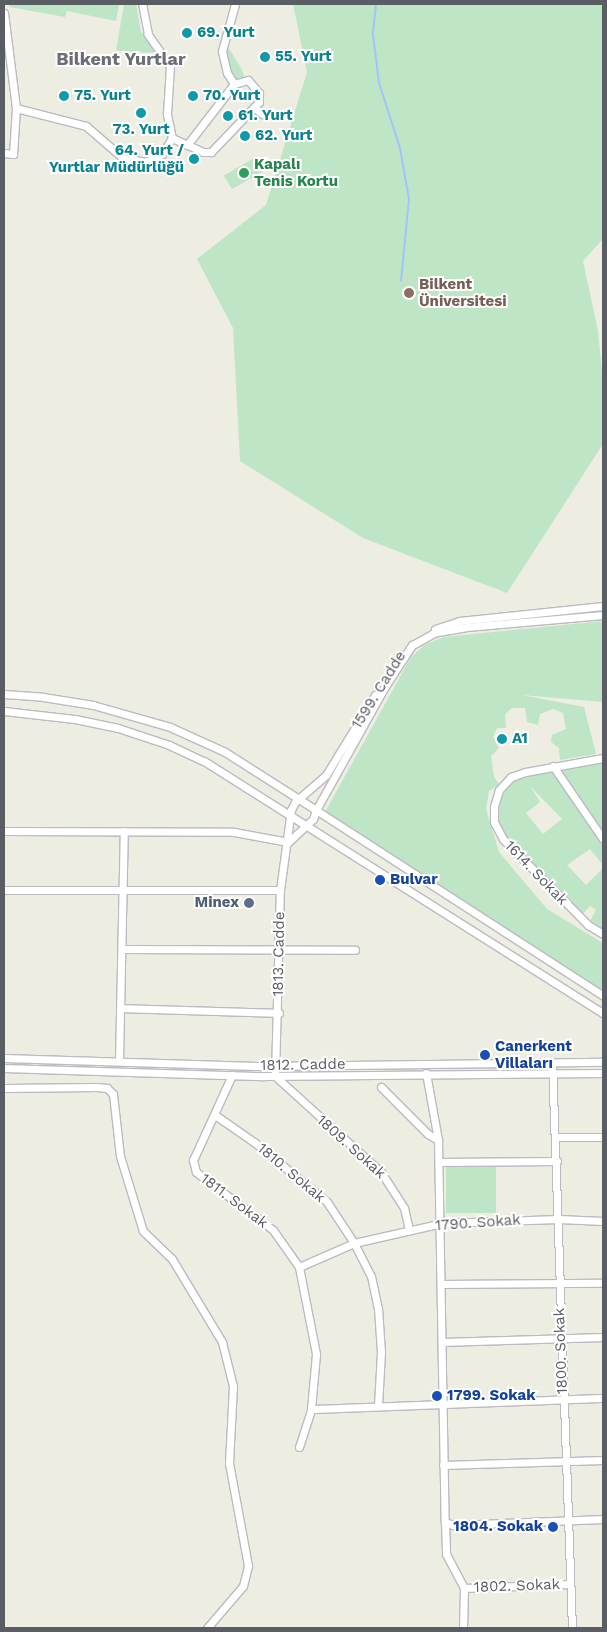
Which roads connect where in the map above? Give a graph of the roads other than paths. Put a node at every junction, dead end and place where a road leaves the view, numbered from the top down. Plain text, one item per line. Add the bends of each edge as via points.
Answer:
1 (142, 4) edge
2 (235, 4) edge
3 (4, 13) edge
4 (234, 84) junction
5 (254, 107) junction
6 (16, 108) junction
7 (262, 114) dead end
8 (172, 138) junction
9 (188, 145) junction
10 (4, 153) edge
11 (603, 606) edge
12 (603, 615) edge
13 (4, 694) edge
14 (4, 711) edge
15 (603, 758) edge
16 (553, 766) junction
17 (300, 798) junction
18 (316, 810) junction
19 (290, 814) junction
20 (307, 824) junction
21 (4, 831) edge
22 (124, 831) junction
23 (603, 839) edge
24 (288, 842) junction
25 (123, 889) junction
26 (4, 890) edge
27 (280, 890) junction
28 (603, 934) edge
29 (123, 949) junction
30 (279, 950) junction
31 (355, 950) dead end
32 (603, 996) edge
33 (121, 1008) junction
34 (279, 1013) junction
35 (603, 1013) edge
36 (4, 1058) edge
37 (119, 1061) junction
38 (552, 1062) junction
39 (603, 1062) edge
40 (276, 1066) junction
41 (4, 1068) edge
42 (426, 1073) junction
43 (603, 1073) edge
44 (552, 1074) junction
45 (232, 1075) junction
46 (275, 1076) junction
47 (381, 1087) dead end
48 (4, 1088) edge
49 (215, 1114) junction
50 (556, 1137) junction
51 (603, 1137) edge
52 (438, 1140) junction
53 (557, 1161) junction
54 (439, 1162) junction
55 (559, 1219) junction
56 (603, 1221) edge
57 (442, 1223) junction
58 (409, 1230) junction
59 (354, 1243) junction
60 (299, 1266) junction
61 (558, 1282) junction
62 (603, 1283) edge
63 (441, 1284) junction
64 (603, 1337) edge
65 (560, 1338) junction
66 (442, 1342) junction
67 (562, 1398) junction
68 (603, 1398) edge
69 (442, 1404) junction
70 (378, 1406) junction
71 (311, 1409) junction
72 (299, 1447) dead end
73 (603, 1460) edge
74 (566, 1462) junction
75 (443, 1465) junction
76 (603, 1519) edge
77 (568, 1520) junction
78 (445, 1522) junction
79 (570, 1584) junction
80 (464, 1588) junction
81 (206, 1628) edge
82 (463, 1628) edge
83 (572, 1628) edge

1 - 8 street via 148,34 170,66 167,114
2 - 4 street via 224,35 223,60
3 - 6 street
4 - 5 street via 248,80 261,98
4 - 9 street
5 - 7 street
5 - 9 street via 211,152
6 - 8 street via 86,126 116,153 133,161 155,159
6 - 10 street via 12,154
8 - 9 street
11 - 17 street, 1599. Cadde via 459,621 430,630 411,641 326,775
12 - 18 street, 1599. Cadde via 467,627 434,633 412,645 384,688
13 - 17 street via 73,701 170,726 225,752
14 - 19 street via 75,719 170,745 233,777
15 - 16 street, 1614. Sokak
16 - 23 street
16 - 28 street, 1614. Sokak via 511,777 499,790 494,822 503,840 588,925
17 - 18 street
17 - 19 street, 1599. Cadde via 292,806
18 - 20 street, 1599. Cadde via 313,820
18 - 32 street
19 - 20 street
19 - 24 street, 1813. Cadde
20 - 24 street
20 - 35 street
21 - 22 street
22 - 24 street via 234,832
22 - 25 street
24 - 27 street, 1813. Cadde
25 - 26 street
25 - 27 street
25 - 29 street
27 - 30 street, 1813. Cadde
29 - 30 street
29 - 33 street
30 - 31 street
30 - 34 street, 1813. Cadde
33 - 34 street
33 - 37 street
34 - 40 street, 1813. Cadde
36 - 37 street, 1812. Cadde
37 - 40 street, 1812. Cadde
38 - 39 street, 1812. Cadde
38 - 40 street, 1812. Cadde
38 - 44 street, 1800. Sokak
40 - 46 street, 1813. Cadde
41 - 45 street, 1812. Cadde
42 - 44 street, 1812. Cadde
42 - 46 street, 1812. Cadde
42 - 52 street
43 - 44 street, 1812. Cadde
44 - 50 street, 1800. Sokak
45 - 46 street, 1812. Cadde
45 - 49 street, 1811. Sokak
46 - 58 street, 1809. Sokak via 381,1172 404,1208
47 - 52 street
48 - 81 street via 101,1088 113,1094 120,1156 143,1231 172,1259 189,1283 225,1351 233,1386 229,1463 248,1566 239,1592
49 - 59 street, 1810. Sokak via 327,1202
49 - 60 street, 1811. Sokak via 193,1160 196,1172 273,1230
50 - 51 street
50 - 53 street, 1800. Sokak
52 - 54 street
53 - 54 street
53 - 55 street, 1800. Sokak
54 - 57 street
55 - 56 street, 1790. Sokak
55 - 57 street, 1790. Sokak
55 - 61 street, 1800. Sokak
57 - 58 street, 1790. Sokak
57 - 63 street
58 - 59 street, 1790. Sokak
59 - 60 street, 1790. Sokak
59 - 70 street, 1810. Sokak via 371,1276 378,1308 381,1352
60 - 71 street via 316,1354
61 - 62 street
61 - 63 street
61 - 65 street, 1800. Sokak
63 - 66 street
64 - 65 street
65 - 66 street
65 - 67 street, 1800. Sokak
66 - 69 street
67 - 68 street
67 - 69 street
67 - 74 street, 1800. Sokak
69 - 70 street
69 - 75 street
70 - 71 street
71 - 72 street
73 - 74 street
74 - 75 street
74 - 77 street, 1800. Sokak
75 - 78 street
76 - 77 street
77 - 78 street via 453,1525
77 - 79 street, 1800. Sokak
78 - 80 street via 446,1554
79 - 80 street, 1802. Sokak
79 - 83 street, 1800. Sokak
80 - 82 street

